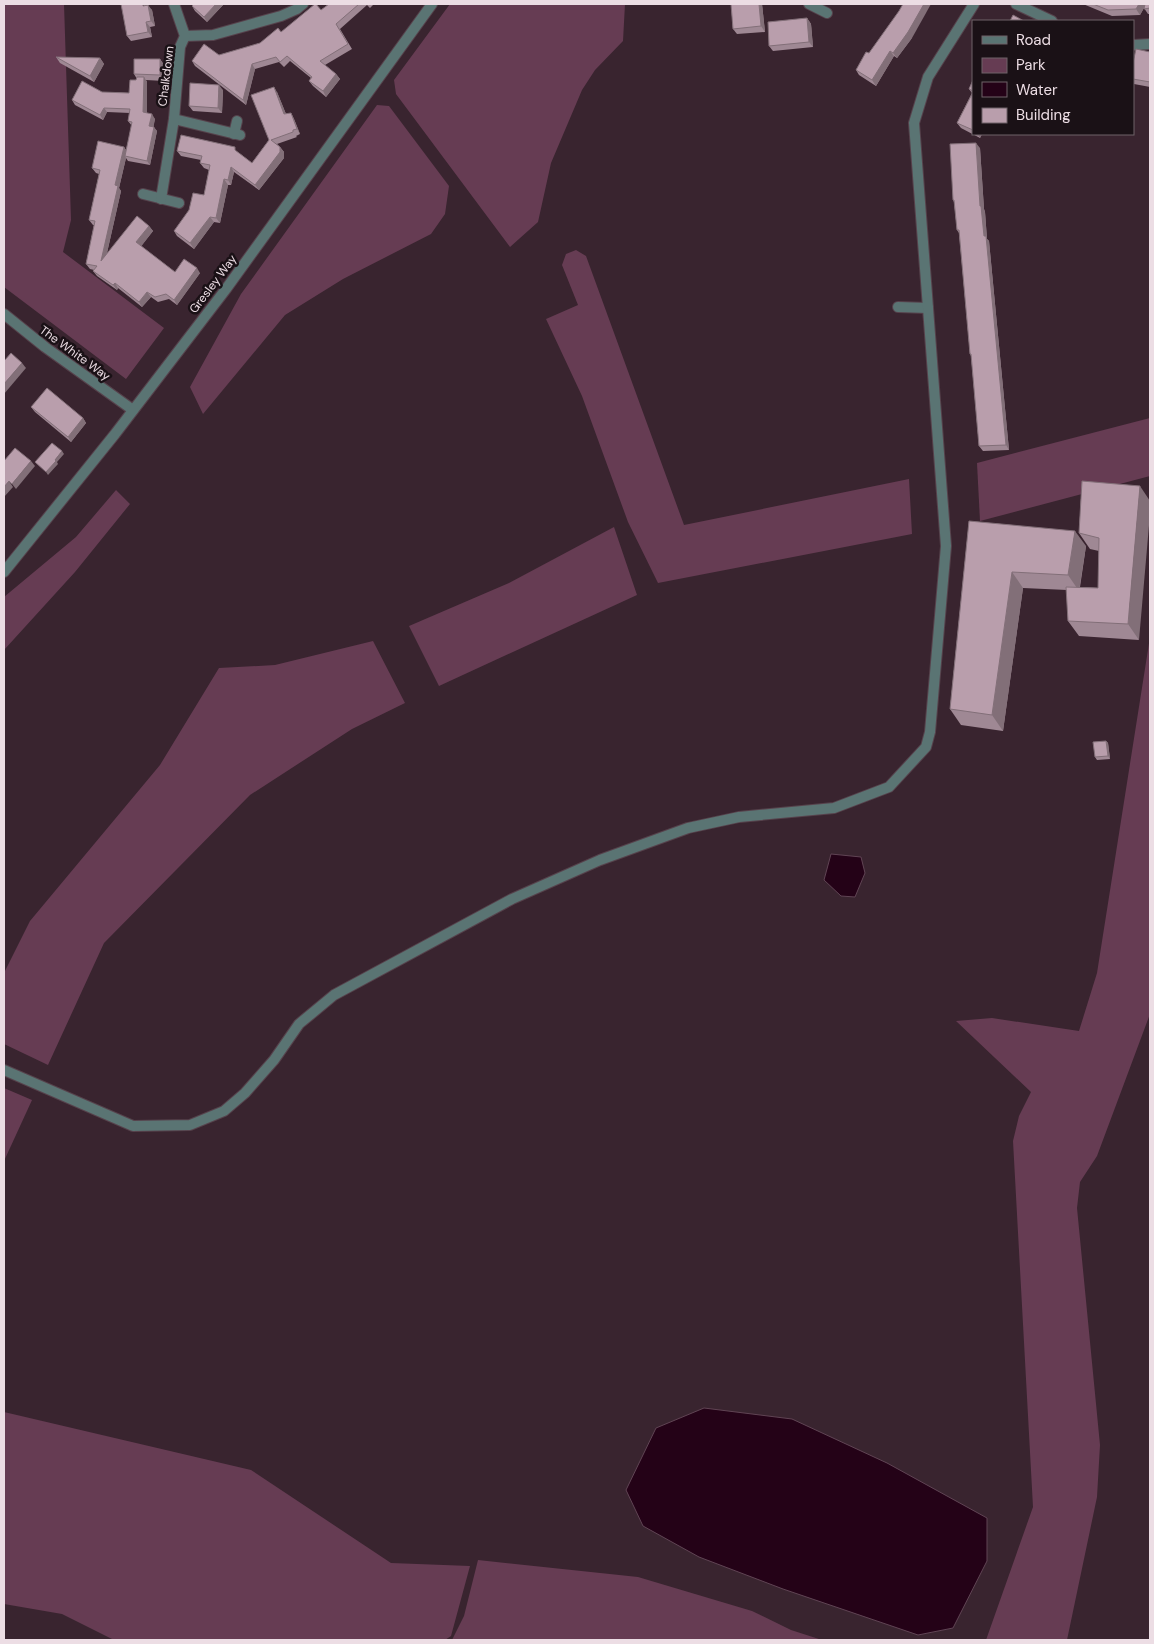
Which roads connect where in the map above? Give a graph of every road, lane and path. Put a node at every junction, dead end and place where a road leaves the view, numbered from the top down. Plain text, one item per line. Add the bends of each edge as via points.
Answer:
1 (174, 4) edge
2 (303, 4) edge
3 (432, 4) edge
4 (809, 4) edge
5 (974, 4) edge
6 (1016, 4) edge
7 (827, 13) dead end
8 (1050, 20) edge
9 (185, 36) junction
10 (1150, 44) edge
11 (1134, 45) edge
12 (174, 119) junction
13 (237, 121) dead end
14 (143, 194) dead end
15 (161, 198) junction
16 (179, 203) dead end
17 (898, 307) dead end
18 (928, 308) junction
19 (5, 318) edge
20 (133, 410) junction
21 (4, 572) edge
22 (4, 1070) edge

1 - 9 street, Chalkdown
2 - 9 street, Chalkdown via 281,16 213,35
3 - 20 street, Gresley Way via 226,289
4 - 7 street
5 - 18 street via 928,77 914,123
6 - 8 street
9 - 12 street, Chalkdown via 180,47
10 - 11 street
12 - 13 street, Chalkdown via 237,134
12 - 15 street, Chalkdown
14 - 15 street
15 - 16 street
17 - 18 street
18 - 22 street via 946,546 930,732 926,747 889,787 834,808 739,817 688,828 600,860 512,898 334,995 299,1024 274,1060 244,1093 224,1111 190,1125 132,1126
19 - 20 street, The White Way
20 - 21 street, Gresley Way

